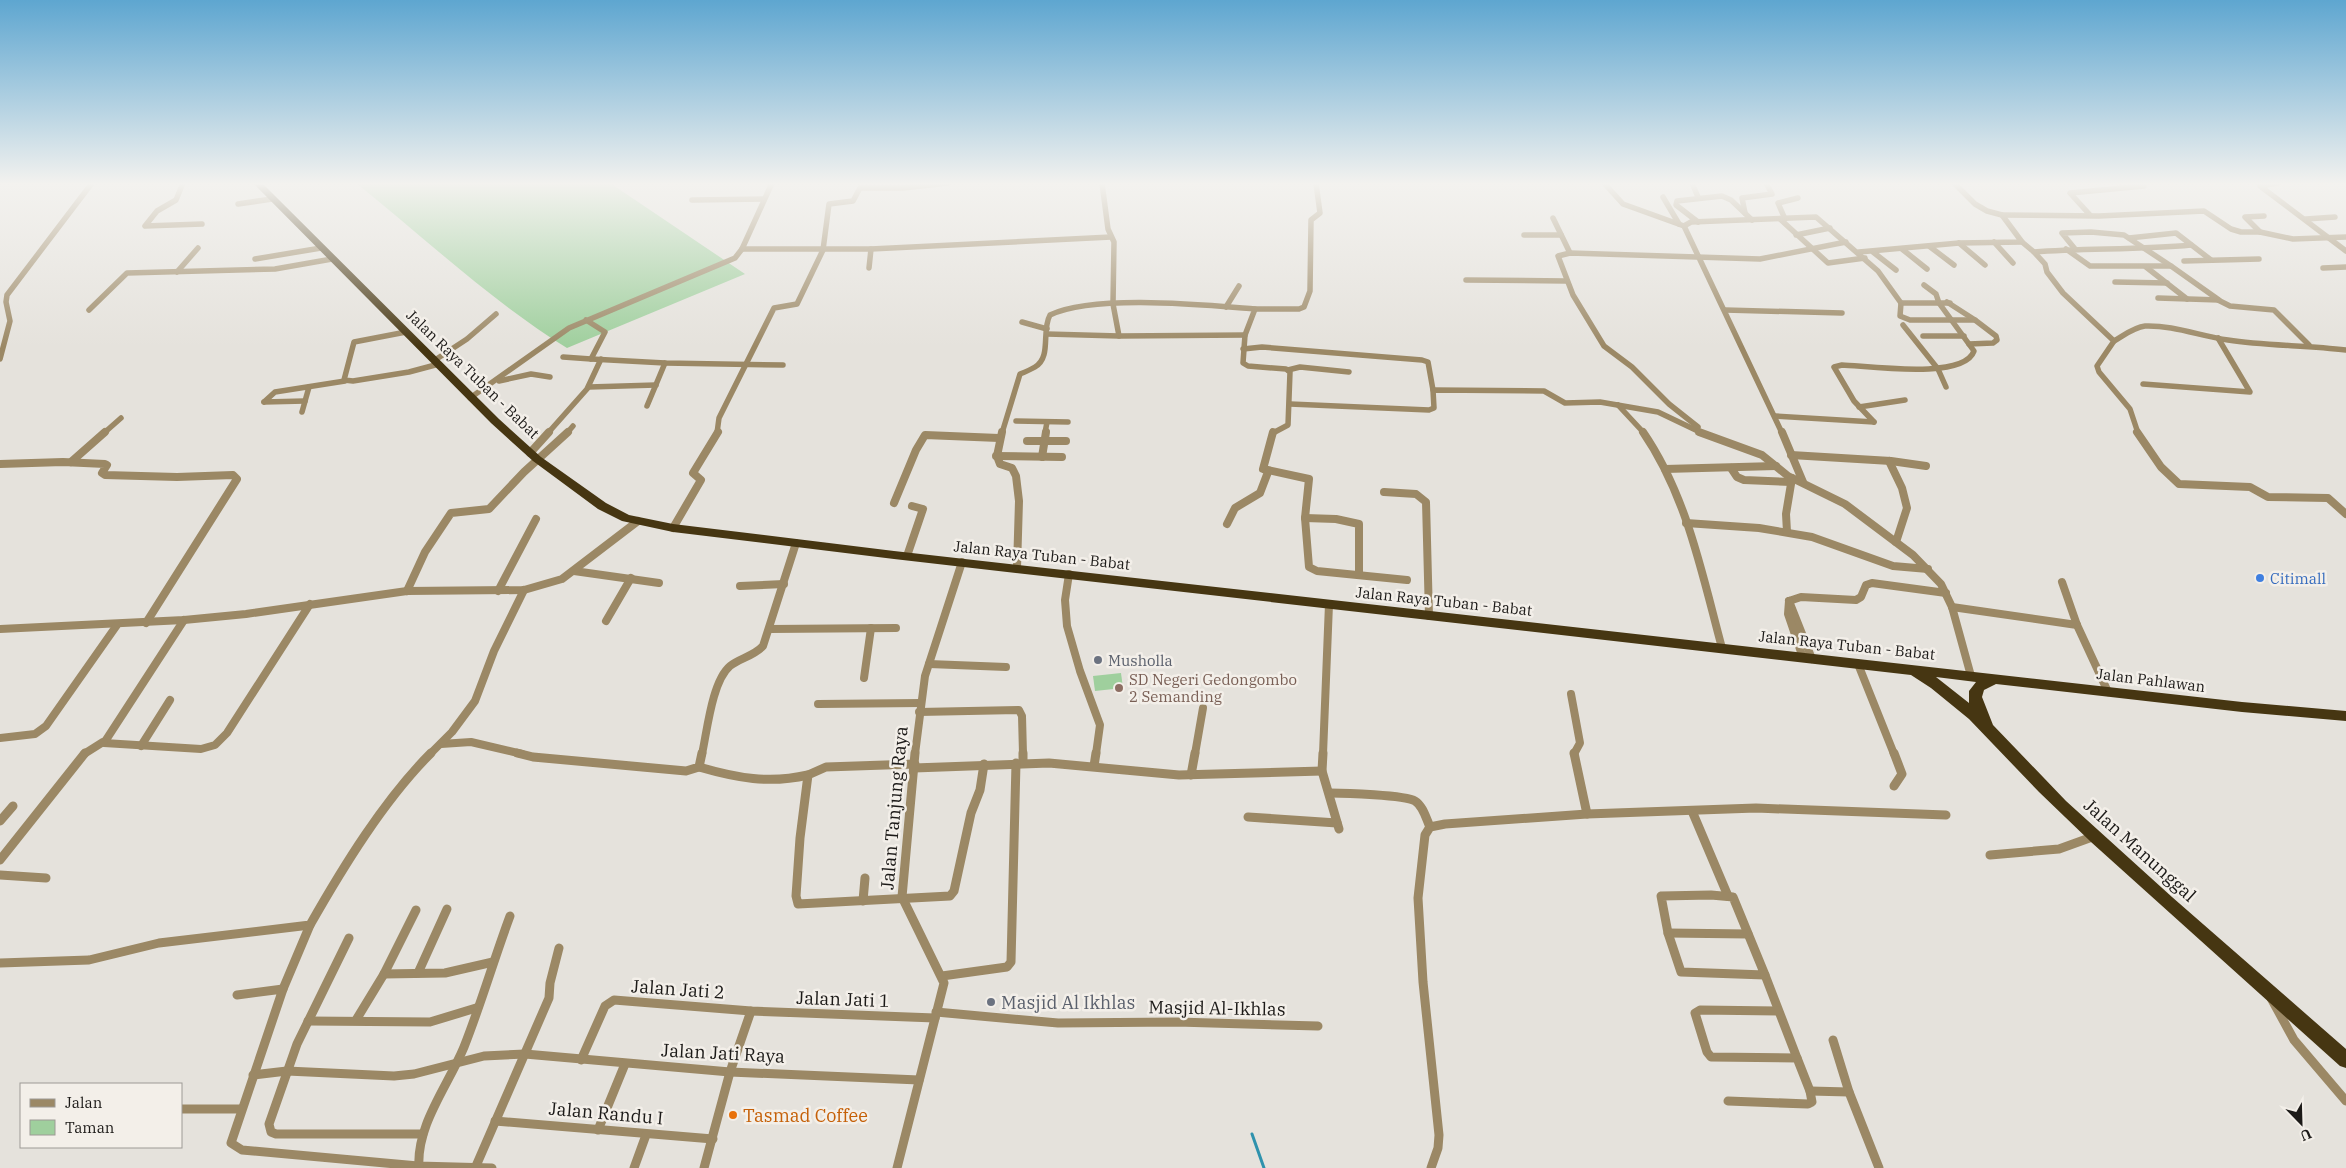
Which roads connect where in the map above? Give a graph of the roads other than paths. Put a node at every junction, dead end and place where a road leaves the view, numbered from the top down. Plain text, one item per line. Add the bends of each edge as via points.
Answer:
1 (1111, 237) edge
2 (51, 238) edge
3 (311, 238) edge
4 (747, 238) edge
5 (825, 238) edge
6 (1101, 238) edge
7 (1312, 238) edge
8 (1562, 238) edge
9 (1688, 238) edge
10 (1799, 238) edge
11 (1841, 238) edge
12 (2019, 238) edge
13 (2066, 238) edge
14 (2129, 238) joint
15 (2134, 238) edge
16 (2182, 238) edge
17 (2279, 238) edge
18 (2329, 238) junction
19 (2346, 238) edge
20 (1846, 242) junction
21 (1959, 242) junction
22 (1994, 242) junction
23 (2022, 242) junction
24 (2191, 245) junction
25 (1929, 246) junction
26 (198, 248) dead end
27 (321, 248) junction
28 (742, 249) junction
29 (871, 249) junction
30 (1811, 249) junction
31 (1902, 249) junction
32 (2066, 249) junction
33 (2075, 249) junction
34 (2146, 249) junction
35 (823, 250) junction
36 (2346, 251) edge
37 (1570, 252) junction
38 (1859, 252) junction
39 (1873, 252) junction
40 (2034, 252) junction
41 (1700, 258) junction
42 (1864, 258) junction
43 (332, 259) junction
44 (2259, 259) dead end
45 (255, 260) dead end
46 (2211, 260) junction
47 (2184, 261) dead end
48 (2013, 263) dead end
49 (2346, 264) edge
50 (1954, 265) dead end
51 (1985, 265) dead end
52 (2171, 266) junction
53 (2146, 267) junction
54 (869, 268) dead end
55 (2323, 268) dead end
56 (1927, 269) dead end
57 (1896, 270) dead end
58 (177, 272) junction
59 (1466, 280) dead end
60 (1566, 281) junction
61 (2115, 282) dead end
62 (2167, 283) junction
63 (1924, 285) dead end
64 (1239, 286) dead end
65 (1936, 294) junction
66 (2158, 298) dead end
67 (2187, 299) junction
68 (2218, 300) junction
69 (1901, 303) junction
70 (1938, 303) junction
71 (1113, 304) junction
72 (1950, 304) junction
73 (1226, 307) junction
74 (1255, 309) junction
75 (89, 310) dead end
76 (1725, 310) junction
77 (1842, 313) dead end
78 (496, 314) dead end
79 (586, 320) junction
80 (1975, 320) junction
81 (1951, 321) junction
82 (1022, 322) dead end
83 (1903, 325) dead end
84 (1047, 331) junction
85 (406, 332) junction
86 (1245, 335) junction
87 (1119, 336) junction
88 (1923, 336) dead end
89 (1964, 336) junction
90 (2218, 338) junction
91 (2114, 341) junction
92 (1969, 344) junction
93 (2309, 345) junction
94 (1243, 349) junction
95 (2346, 350) edge
96 (563, 357) dead end
97 (0, 359) edge
98 (591, 359) junction
99 (601, 359) junction
100 (437, 362) junction
101 (665, 363) junction
102 (743, 365) junction
103 (782, 365) dead end
104 (1938, 369) junction
105 (1288, 370) junction
106 (1349, 372) dead end
107 (550, 376) dead end
108 (345, 381) junction
109 (495, 382) junction
110 (2143, 384) dead end
111 (656, 385) junction
112 (309, 387) junction
113 (589, 387) junction
114 (1946, 387) dead end
115 (1433, 390) junction
116 (470, 398) junction
117 (1905, 400) dead end
118 (305, 401) junction
119 (1290, 404) junction
120 (1617, 405) junction
121 (647, 406) dead end
122 (1859, 407) junction
123 (302, 412) dead end
124 (1775, 416) junction
125 (122, 418) dead end
126 (1016, 421) dead end
127 (1047, 422) junction
128 (1068, 422) dead end
129 (573, 426) dead end
130 (999, 438) junction
131 (1714, 439) junction
132 (1027, 441) dead end
133 (1044, 441) junction
134 (1066, 442) dead end
135 (1791, 455) junction
136 (534, 456) junction
137 (996, 456) junction
138 (1014, 457) junction
139 (1042, 457) junction
140 (1062, 457) dead end
141 (1889, 461) junction
142 (71, 462) junction
143 (0, 464) edge
144 (1776, 466) junction
145 (1926, 466) dead end
146 (1012, 468) junction
147 (1731, 468) junction
148 (1665, 469) junction
149 (1268, 472) junction
150 (1791, 480) junction
151 (1803, 482) junction
152 (1384, 492) dead end
153 (894, 503) dead end
154 (912, 506) dead end
155 (2346, 514) edge
156 (1305, 518) junction
157 (536, 519) dead end
158 (638, 521) junction
159 (1686, 523) junction
160 (1227, 524) dead end
161 (673, 528) junction
162 (1787, 532) junction
163 (1896, 542) junction
164 (796, 543) junction
165 (907, 556) junction
166 (962, 562) junction
167 (1017, 568) junction
168 (1928, 569) junction
169 (574, 571) junction
170 (1069, 574) junction
171 (1359, 575) junction
172 (631, 578) junction
173 (1407, 580) dead end
174 (2062, 582) dead end
175 (659, 583) dead end
176 (784, 584) junction
177 (740, 586) dead end
178 (524, 590) junction
179 (407, 591) junction
180 (498, 591) junction
181 (1946, 592) junction
182 (310, 604) junction
183 (1329, 604) junction
184 (1952, 607) junction
185 (1429, 616) junction
186 (184, 620) junction
187 (606, 622) dead end
188 (146, 623) junction
189 (117, 625) junction
190 (2077, 625) junction
191 (871, 628) junction
192 (896, 628) dead end
193 (0, 629) edge
194 (770, 629) junction
195 (1722, 648) junction
196 (1808, 658) junction
197 (929, 664) junction
198 (1858, 664) junction
199 (1006, 667) dead end
200 (1909, 669) junction
201 (1952, 673) joint
202 (1971, 676) junction
203 (864, 678) dead end
204 (1998, 679) junction
205 (2108, 692) junction
206 (1571, 694) dead end
207 (170, 700) dead end
208 (818, 704) dead end
209 (920, 708) junction
210 (1203, 708) dead end
211 (2346, 716) edge
212 (1994, 737) junction
213 (0, 738) edge
214 (103, 742) junction
215 (441, 744) junction
216 (141, 746) junction
217 (1019, 763) junction
218 (984, 764) junction
219 (914, 766) junction
220 (1094, 766) junction
221 (699, 767) junction
222 (1322, 771) junction
223 (1191, 774) junction
224 (808, 775) junction
225 (1894, 786) dead end
226 (1330, 793) junction
227 (13, 806) dead end
228 (1692, 811) junction
229 (1587, 814) junction
230 (1946, 816) dead end
231 (1248, 817) dead end
232 (0, 821) edge
233 (1430, 827) junction
234 (2095, 836) junction
235 (1990, 855) dead end
236 (0, 860) edge
237 (0, 875) edge
238 (46, 878) dead end
239 (865, 878) dead end
240 (1728, 896) junction
241 (902, 897) junction
242 (863, 900) junction
243 (447, 909) dead end
244 (416, 910) dead end
245 (510, 916) dead end
246 (310, 925) junction
247 (1668, 933) junction
248 (1748, 934) junction
249 (349, 938) dead end
250 (559, 948) dead end
251 (493, 962) junction
252 (0, 963) edge
253 (418, 973) junction
254 (384, 974) junction
255 (1764, 975) junction
256 (942, 976) junction
257 (282, 989) junction
258 (2269, 992) junction
259 (237, 995) dead end
260 (476, 1008) junction
261 (750, 1011) junction
262 (1778, 1011) junction
263 (936, 1015) junction
264 (356, 1020) junction
265 (308, 1021) junction
266 (1318, 1026) dead end
267 (1833, 1040) dead end
268 (524, 1054) junction
269 (1797, 1058) junction
270 (581, 1060) junction
271 (2346, 1060) edge
272 (457, 1063) junction
273 (625, 1064) junction
274 (288, 1071) junction
275 (730, 1072) junction
276 (253, 1075) junction
277 (919, 1080) junction
278 (1810, 1091) junction
279 (1849, 1092) junction
280 (1728, 1101) dead end
281 (2346, 1101) edge
282 (241, 1108) junction
283 (182, 1109) edge
284 (495, 1121) junction
285 (598, 1130) junction
286 (423, 1134) junction
287 (646, 1135) junction
288 (713, 1140) junction
289 (418, 1167) edge
290 (476, 1167) edge
291 (492, 1168) edge
292 (634, 1168) edge
293 (704, 1168) edge
294 (897, 1168) edge
295 (1431, 1168) edge
296 (1879, 1168) edge

1 - 71 street via 1114,244
2 - 97 street via 7,295 10,321
3 - 27 highway, Jalan Raya Tuban - Babat
4 - 28 street
5 - 35 street
6 - 29 street
7 - 74 street via 1310,291 1304,307
8 - 37 street
9 - 41 street
10 - 30 street
11 - 20 street
12 - 23 street
13 - 33 street
14 - 15 street
14 - 34 street
16 - 24 street
17 - 18 street
18 - 19 street
18 - 36 street
20 - 30 street
20 - 38 street
21 - 22 street
21 - 25 street
21 - 51 street
22 - 23 street
22 - 48 street
23 - 40 street
24 - 34 street
24 - 46 street
25 - 31 street
25 - 50 street
26 - 58 street
27 - 43 highway, Jalan Raya Tuban - Babat
27 - 45 street
28 - 35 street
28 - 79 street via 735,258
29 - 35 street
29 - 54 street
30 - 41 street via 1760,259
30 - 42 street via 1828,263
31 - 39 street
31 - 56 street
32 - 33 street
32 - 40 street
32 - 53 street via 2087,265
33 - 34 street
34 - 52 street
35 - 102 street via 797,304 774,308
37 - 41 street
37 - 60 street via 1558,258
38 - 39 street
38 - 42 street
39 - 57 street
40 - 91 street via 2045,264 2048,275 2080,311
41 - 76 street
42 - 69 street via 1878,271
43 - 58 street via 275,269
43 - 85 highway, Jalan Raya Tuban - Babat
44 - 46 street
46 - 47 street
49 - 55 street
52 - 53 street
52 - 68 street
53 - 62 street
58 - 75 street via 127,273
59 - 60 street
60 - 131 street via 1608,350
61 - 62 street
62 - 67 street
63 - 65 street
64 - 73 street
65 - 70 street
65 - 72 street
66 - 67 street
67 - 68 street
68 - 93 street via 2230,306 2274,310
69 - 70 street
69 - 81 street via 1900,316 1905,319
70 - 72 street
70 - 81 street
71 - 73 street
71 - 84 street via 1050,314
71 - 87 street
72 - 80 street
73 - 74 street
74 - 86 street
76 - 77 street
76 - 124 street
78 - 100 street
79 - 98 street via 605,332
79 - 109 street via 556,335
80 - 81 street
80 - 92 street via 1997,340
81 - 89 street
82 - 84 street
83 - 104 street
84 - 87 street
84 - 130 street via 1039,365 1019,377
85 - 100 highway, Jalan Raya Tuban - Babat
85 - 108 street via 354,342
86 - 87 street
86 - 94 street
88 - 89 street
89 - 92 street
90 - 91 street via 2181,329 2146,326
90 - 93 street
90 - 110 street via 2250,392
91 - 155 street via 2099,360 2099,372 2130,409 2142,440 2174,481 2187,485 2250,487 2268,497 2328,498
92 - 104 street via 1974,351 1970,359
93 - 95 street
94 - 105 street via 1246,366
94 - 115 street via 1262,347 1426,361
96 - 98 street
98 - 99 street
99 - 101 street
99 - 113 street
100 - 108 street via 409,372
100 - 116 highway, Jalan Raya Tuban - Babat
101 - 102 street
101 - 111 street
102 - 103 street
102 - 161 street via 719,418 719,430 693,472 701,480
104 - 114 street
104 - 122 street via 1836,366 1837,375
105 - 106 street via 1300,367
105 - 119 street
107 - 109 street via 526,374
108 - 112 street
109 - 116 street
111 - 113 street
111 - 121 street
112 - 118 street
112 - 118 street via 275,392 264,402
113 - 136 street
115 - 119 street via 1434,408 1429,410
115 - 120 street via 1544,391 1565,403
116 - 136 highway, Jalan Raya Tuban - Babat
117 - 122 street
118 - 123 street
119 - 149 street via 1288,425 1274,432 1264,460 1263,470
120 - 131 street via 1664,414
120 - 148 street via 1644,433
122 - 124 street via 1874,422
124 - 135 street
125 - 142 street
126 - 127 street
127 - 128 street
127 - 133 street
129 - 136 street via 556,445
130 - 137 street
130 - 153 street via 925,435
131 - 144 street via 1762,455
132 - 133 street
133 - 134 street
133 - 139 street
135 - 141 street
135 - 151 street
136 - 158 highway, Jalan Raya Tuban - Babat via 602,506
136 - 179 street via 490,509 455,510 451,513 421,559
137 - 138 street
137 - 146 street via 1000,465
138 - 139 street
138 - 146 street
139 - 140 street
141 - 145 street
141 - 163 street via 1907,508
142 - 143 street
142 - 188 street via 106,464 102,473 105,475 233,475 237,479
144 - 147 street
144 - 150 street
146 - 167 street via 1018,480 1019,496
147 - 148 street
147 - 150 street via 1737,477 1744,480
148 - 159 street
149 - 156 street via 1309,479
149 - 160 street via 1260,493 1235,508
150 - 151 street
150 - 162 street
151 - 163 street via 1845,504
152 - 185 street via 1416,494 1426,502
154 - 165 street via 923,509
156 - 171 street via 1309,567 1317,571
156 - 171 street via 1359,524
157 - 180 street
158 - 161 highway, Jalan Raya Tuban - Babat
158 - 169 street
159 - 162 street
159 - 195 street
161 - 164 highway, Jalan Raya Tuban - Babat
162 - 168 street via 1812,537 1893,566
163 - 168 street
164 - 165 highway, Jalan Raya Tuban - Babat
164 - 176 street
165 - 166 highway, Jalan Raya Tuban - Babat
166 - 167 highway, Jalan Raya Tuban - Babat
166 - 197 street, Jalan Tanjung Raya
167 - 170 highway, Jalan Raya Tuban - Babat
168 - 181 street
169 - 172 street
169 - 178 street via 562,579
170 - 183 highway, Jalan Raya Tuban - Babat
170 - 220 street via 1065,600 1067,626 1100,724
171 - 173 street
172 - 175 street
172 - 187 street
174 - 190 street
176 - 177 street
176 - 194 street
178 - 180 street
178 - 215 street via 494,651 475,701
179 - 180 street
179 - 182 street
181 - 184 street
181 - 196 street via 1872,582 1856,600 1801,597 1789,601
182 - 186 street
182 - 216 street via 222,740 201,749
183 - 185 highway, Jalan Raya Tuban - Babat
183 - 222 street
184 - 190 street
184 - 202 street
185 - 195 highway, Jalan Raya Tuban - Babat
186 - 188 street
186 - 214 street
188 - 189 street
189 - 193 street
189 - 213 street via 46,726 34,734
190 - 205 street
191 - 192 street
191 - 194 street
191 - 203 street
194 - 221 street via 761,650 738,660 723,674
195 - 196 highway, Jalan Raya Tuban - Babat
196 - 198 highway, Jalan Raya Tuban - Babat
197 - 199 street
197 - 209 street, Jalan Tanjung Raya
198 - 200 highway, Jalan Raya Tuban - Babat
198 - 225 street via 1901,770 1902,775
200 - 201 highway, Jalan Raya Tuban - Babat
200 - 212 highway, Jalan Manunggal via 1950,694
201 - 202 highway, Jalan Pahlawan
202 - 204 highway, Jalan Pahlawan
204 - 205 highway, Jalan Pahlawan
204 - 212 highway via 1984,682 1974,693 1983,719
205 - 211 highway, Jalan Pahlawan
206 - 229 street via 1580,743 1574,751 1575,763
207 - 216 street
208 - 209 street
209 - 217 street via 1019,710 1022,716
209 - 219 street, Jalan Tanjung Raya
210 - 223 street
212 - 234 highway, Jalan Manunggal
214 - 216 street
214 - 236 street via 89,748 78,760
215 - 221 street via 471,742 516,754 564,761 686,771
215 - 246 street via 412,769 398,787 328,891
217 - 218 street
217 - 220 street
217 - 256 street via 1011,962 1006,967
218 - 219 street
218 - 241 street via 954,891 947,897
219 - 224 street via 826,768
219 - 241 street, Jalan Tanjung Raya
220 - 223 street
221 - 224 street via 753,781 778,781
222 - 223 street
222 - 226 street
224 - 242 street via 796,901 803,904
226 - 231 street via 1338,826
226 - 233 street via 1414,800 1422,808
227 - 232 street
228 - 229 street
228 - 230 street via 1756,808
228 - 240 street
229 - 233 street
233 - 295 street via 1426,835 1418,898 1439,1135
234 - 235 street via 2059,849
234 - 258 highway, Jalan Manunggal
237 - 238 street
239 - 242 street
240 - 247 street via 1662,896
240 - 248 street via 1733,897
241 - 242 street
241 - 256 street, Jalan Tanjung Raya
243 - 253 street
244 - 254 street
245 - 251 street
246 - 252 street via 159,943 89,960
246 - 257 street
247 - 248 street
247 - 255 street via 1682,973
248 - 255 street
249 - 265 street
250 - 268 street via 548,1002
251 - 253 street via 458,971
251 - 260 street
253 - 254 street
254 - 264 street
255 - 262 street
256 - 263 street via 944,983
257 - 259 street
257 - 276 street
258 - 271 highway, Jalan Manunggal
258 - 281 street via 2276,1012 2295,1041
260 - 264 street via 430,1022
260 - 272 street
261 - 263 street, Jalan Jati 1
261 - 270 street, Jalan Jati 2 via 614,1000 605,1006
261 - 275 street
262 - 269 street
262 - 269 street via 1700,1010 1695,1013 1711,1057
263 - 266 street, Masjid Al-Ikhlas via 1058,1023
263 - 277 street
264 - 265 street
265 - 274 street
267 - 279 street
268 - 270 street, Jalan Jati Raya
268 - 272 street, Jalan Jati Raya via 484,1056
268 - 284 street
269 - 278 street
270 - 273 street, Jalan Jati Raya
272 - 274 street, Jalan Jati Raya via 394,1076
272 - 286 street
273 - 275 street, Jalan Jati Raya
273 - 285 street
274 - 276 street, Jalan Jati Raya
274 - 286 street via 269,1124 271,1132
275 - 277 street, Jalan Jati Raya
275 - 288 street
276 - 282 street
277 - 294 street
278 - 279 street
278 - 280 street via 1812,1100 1808,1104
279 - 296 street
282 - 283 street
282 - 289 street via 231,1143 242,1150
284 - 285 street, Jalan Randu I
284 - 290 street
285 - 287 street, Jalan Randu I
286 - 289 street via 416,1155
287 - 288 street, Jalan Randu I
287 - 292 street
288 - 293 street
289 - 290 street
290 - 291 street

